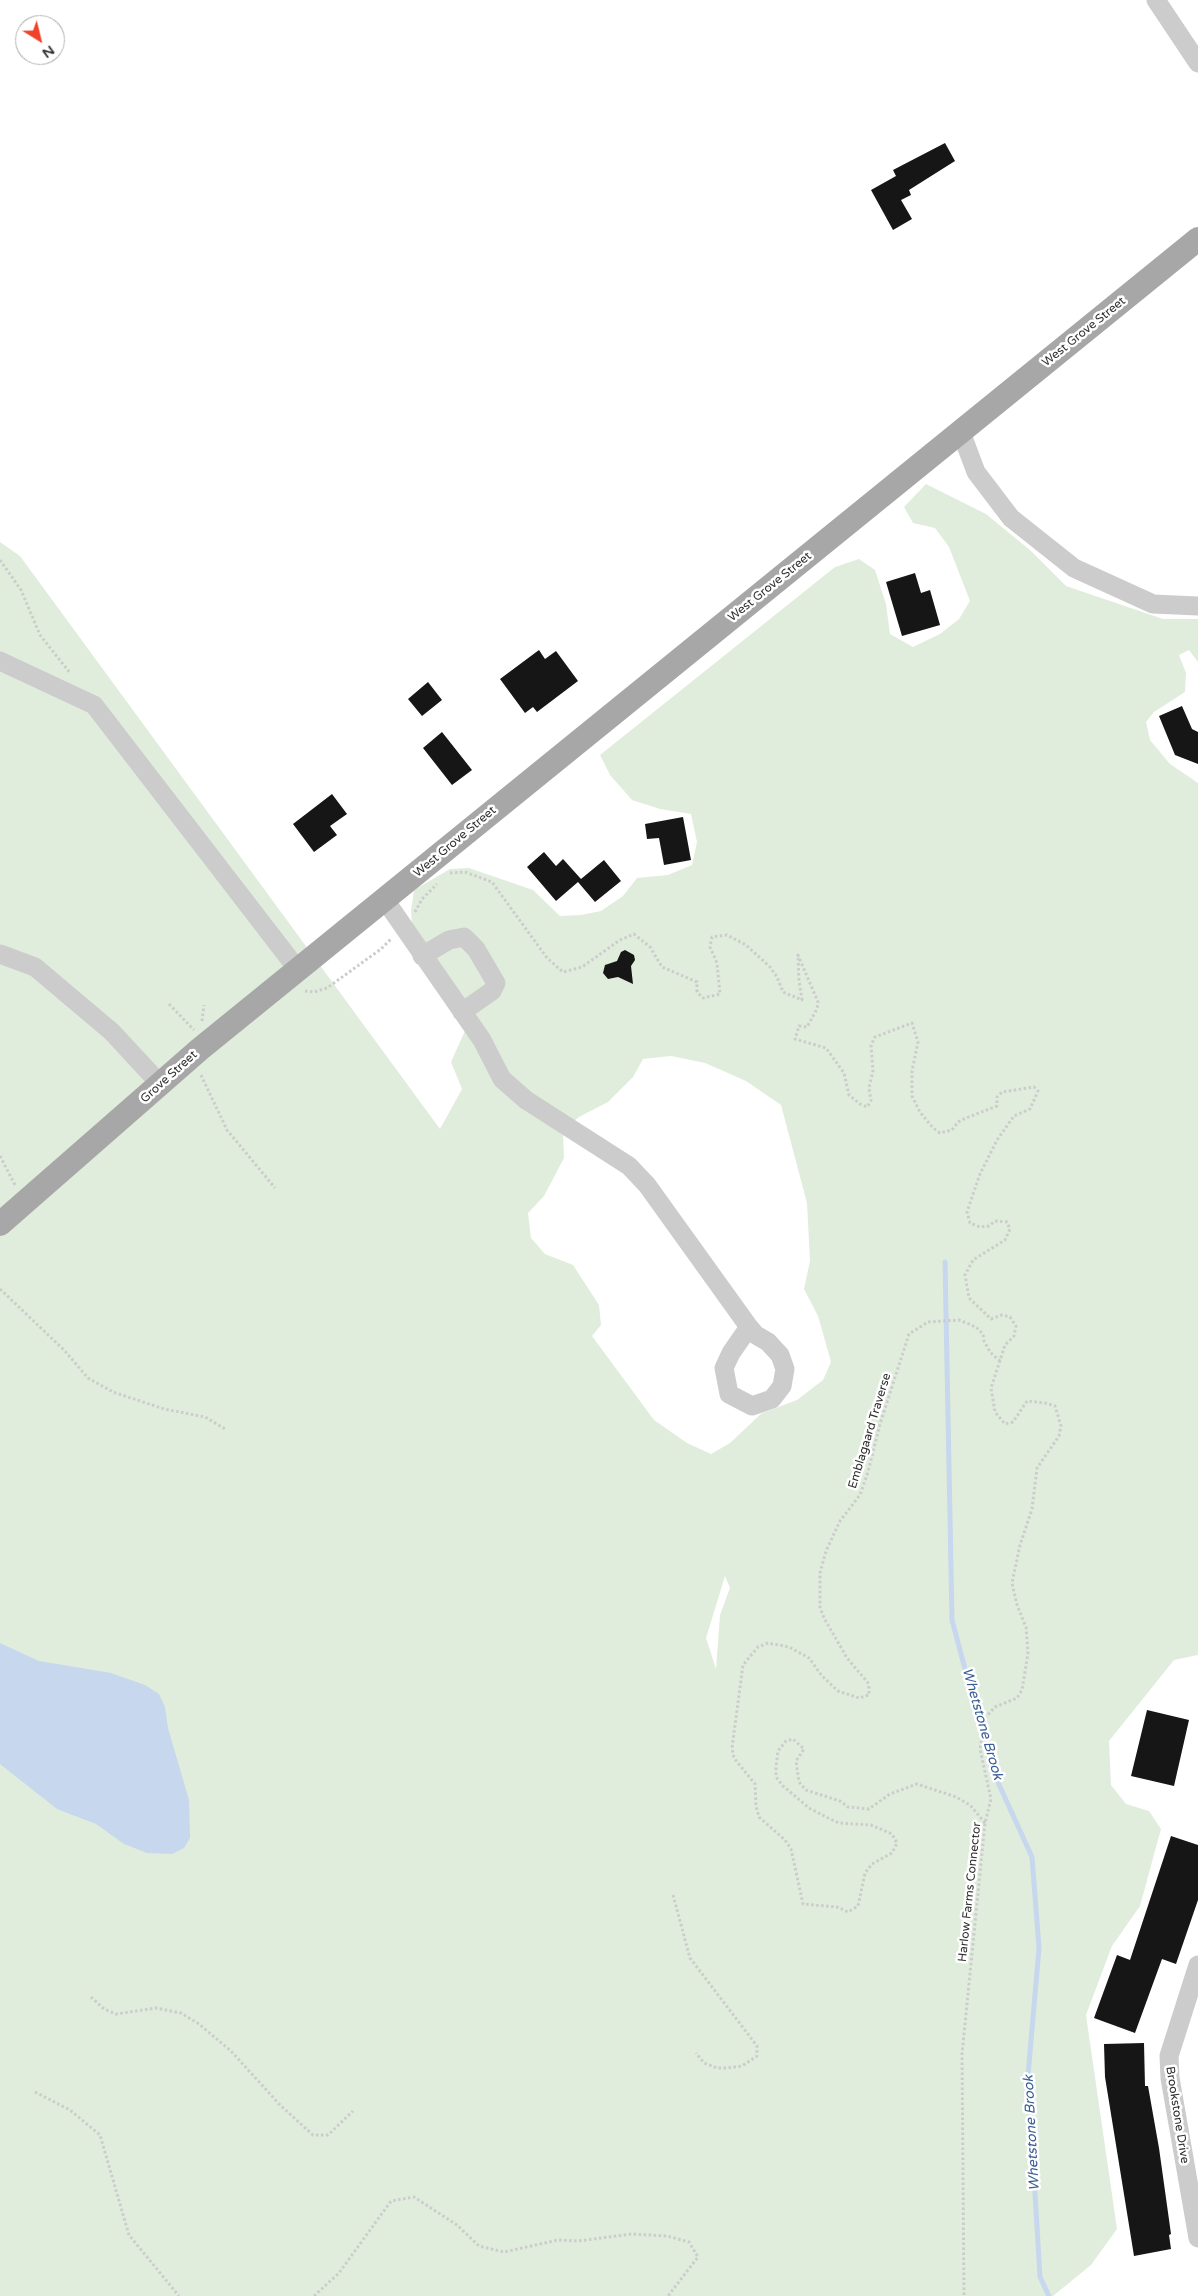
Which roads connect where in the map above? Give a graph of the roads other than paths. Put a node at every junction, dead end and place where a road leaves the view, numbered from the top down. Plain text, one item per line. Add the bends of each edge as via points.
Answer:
1 (1156, 0) edge
2 (1198, 63) edge
3 (1198, 239) edge
4 (961, 432) junction
5 (1198, 606) edge
6 (0, 661) edge
7 (385, 900) junction
8 (342, 935) joint
9 (0, 954) edge
10 (422, 956) junction
11 (298, 970) junction
12 (462, 1012) junction
13 (161, 1085) junction
14 (0, 1224) edge
15 (749, 1327) dead end
16 (1198, 1965) edge
17 (1198, 2238) edge

1 - 2 street
3 - 4 main road, West Grove Street
4 - 5 street via 976,472 1011,518 1074,568 1153,604
4 - 7 main road, West Grove Street
6 - 11 street via 94,706
7 - 8 main road, West Grove Street
7 - 10 street
8 - 11 main road, Grove Street
9 - 13 street via 35,967 112,1032
10 - 12 street
10 - 12 street via 449,940 464,937 476,949 496,983 492,992
11 - 13 main road, Grove Street
12 - 15 street via 482,1040 502,1079 526,1100 629,1166 647,1185
13 - 14 main road, Grove Street
16 - 17 street, Brookstone Drive via 1169,2056

